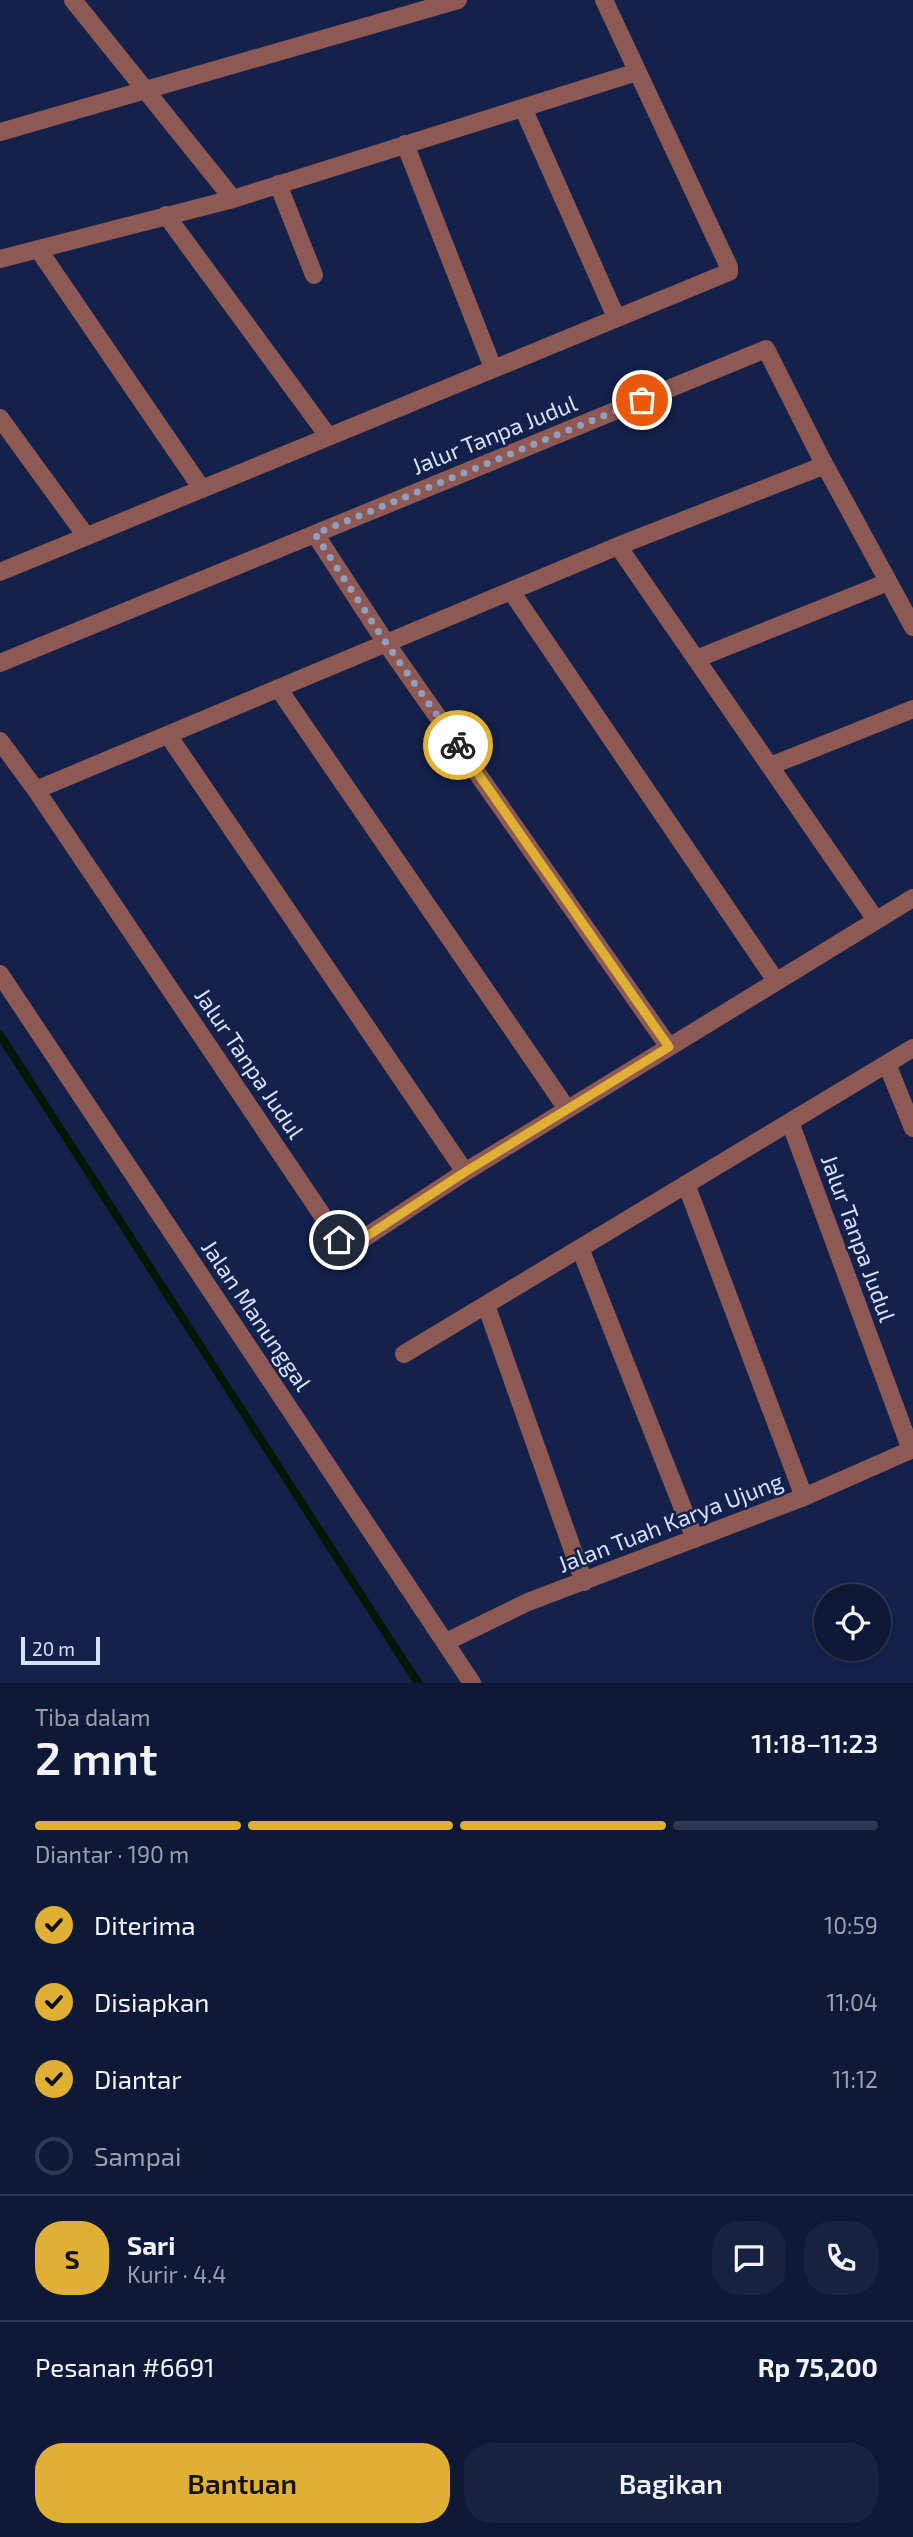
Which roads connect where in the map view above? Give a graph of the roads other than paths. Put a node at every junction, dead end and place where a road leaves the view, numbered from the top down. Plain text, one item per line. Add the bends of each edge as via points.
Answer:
1 (74, 0) edge
2 (458, 0) edge
3 (604, 0) edge
4 (637, 72) junction
5 (146, 89) junction
6 (523, 108) junction
7 (0, 132) edge
8 (405, 144) junction
9 (278, 184) junction
10 (233, 198) junction
11 (166, 215) junction
12 (38, 249) junction
13 (0, 259) edge
14 (314, 275) dead end
15 (616, 317) junction
16 (494, 368) junction
17 (0, 418) edge
18 (328, 436) junction
19 (825, 465) junction
20 (202, 489) junction
21 (315, 534) junction
22 (86, 536) junction
23 (618, 546) junction
24 (0, 572) edge
25 (888, 582) junction
26 (511, 591) junction
27 (913, 627) edge
28 (386, 643) junction
29 (695, 659) junction
30 (0, 663) edge
31 (278, 688) junction
32 (913, 709) edge
33 (168, 734) junction
34 (0, 741) edge
35 (769, 766) junction
36 (36, 790) junction
37 (913, 898) edge
38 (876, 920) junction
39 (0, 974) edge
40 (776, 981) junction
41 (669, 1047) junction
42 (913, 1048) edge
43 (887, 1064) junction
44 (568, 1109) junction
45 (790, 1122) junction
46 (913, 1128) edge
47 (465, 1172) junction
48 (686, 1185) junction
49 (580, 1248) junction
50 (486, 1305) junction
51 (404, 1354) dead end
52 (912, 1449) edge
53 (804, 1497) junction
54 (695, 1539) junction
55 (584, 1582) junction
56 (446, 1642) junction
57 (472, 1683) edge

1 - 5 street
2 - 5 street
3 - 4 street
4 - 6 street
4 - 15 street via 729,270
5 - 7 street
5 - 10 street
6 - 8 street
6 - 15 street
8 - 9 street
8 - 16 street
9 - 10 street
9 - 14 street
10 - 11 street
11 - 12 street
11 - 18 street
12 - 13 street
12 - 20 street
15 - 16 street
16 - 18 street
17 - 22 street
18 - 20 street
19 - 21 street, Jalur Tanpa Judul via 766,349
19 - 23 street
19 - 25 street, Jalur Tanpa Judul
20 - 22 street
21 - 28 street
21 - 30 street, Jalur Tanpa Judul
22 - 24 street
23 - 26 street
23 - 29 street
25 - 27 street, Jalur Tanpa Judul
25 - 29 street
26 - 28 street
26 - 40 street
28 - 31 street
28 - 41 street
29 - 35 street
31 - 33 street
31 - 44 street
32 - 35 street
33 - 36 street
33 - 47 street
34 - 36 street, Jalur Tanpa Judul
35 - 38 street
36 - 47 street, Jalur Tanpa Judul via 339,1240 355,1244
37 - 38 street, Jalur Tanpa Judul
38 - 40 street, Jalur Tanpa Judul
39 - 56 street, Jalan Manunggal
40 - 41 street, Jalur Tanpa Judul
41 - 44 street, Jalur Tanpa Judul
42 - 43 street
43 - 45 street
43 - 46 street
44 - 47 street, Jalur Tanpa Judul
45 - 48 street
45 - 52 street, Jalur Tanpa Judul
48 - 49 street
48 - 53 street
49 - 50 street
49 - 54 street
50 - 51 street
50 - 55 street
52 - 53 street, Jalan Tuah Karya Ujung
53 - 54 street, Jalan Tuah Karya Ujung
54 - 55 street, Jalan Tuah Karya Ujung
55 - 56 street, Jalan Tuah Karya Ujung via 528,1602
56 - 57 street, Jalan Manunggal

